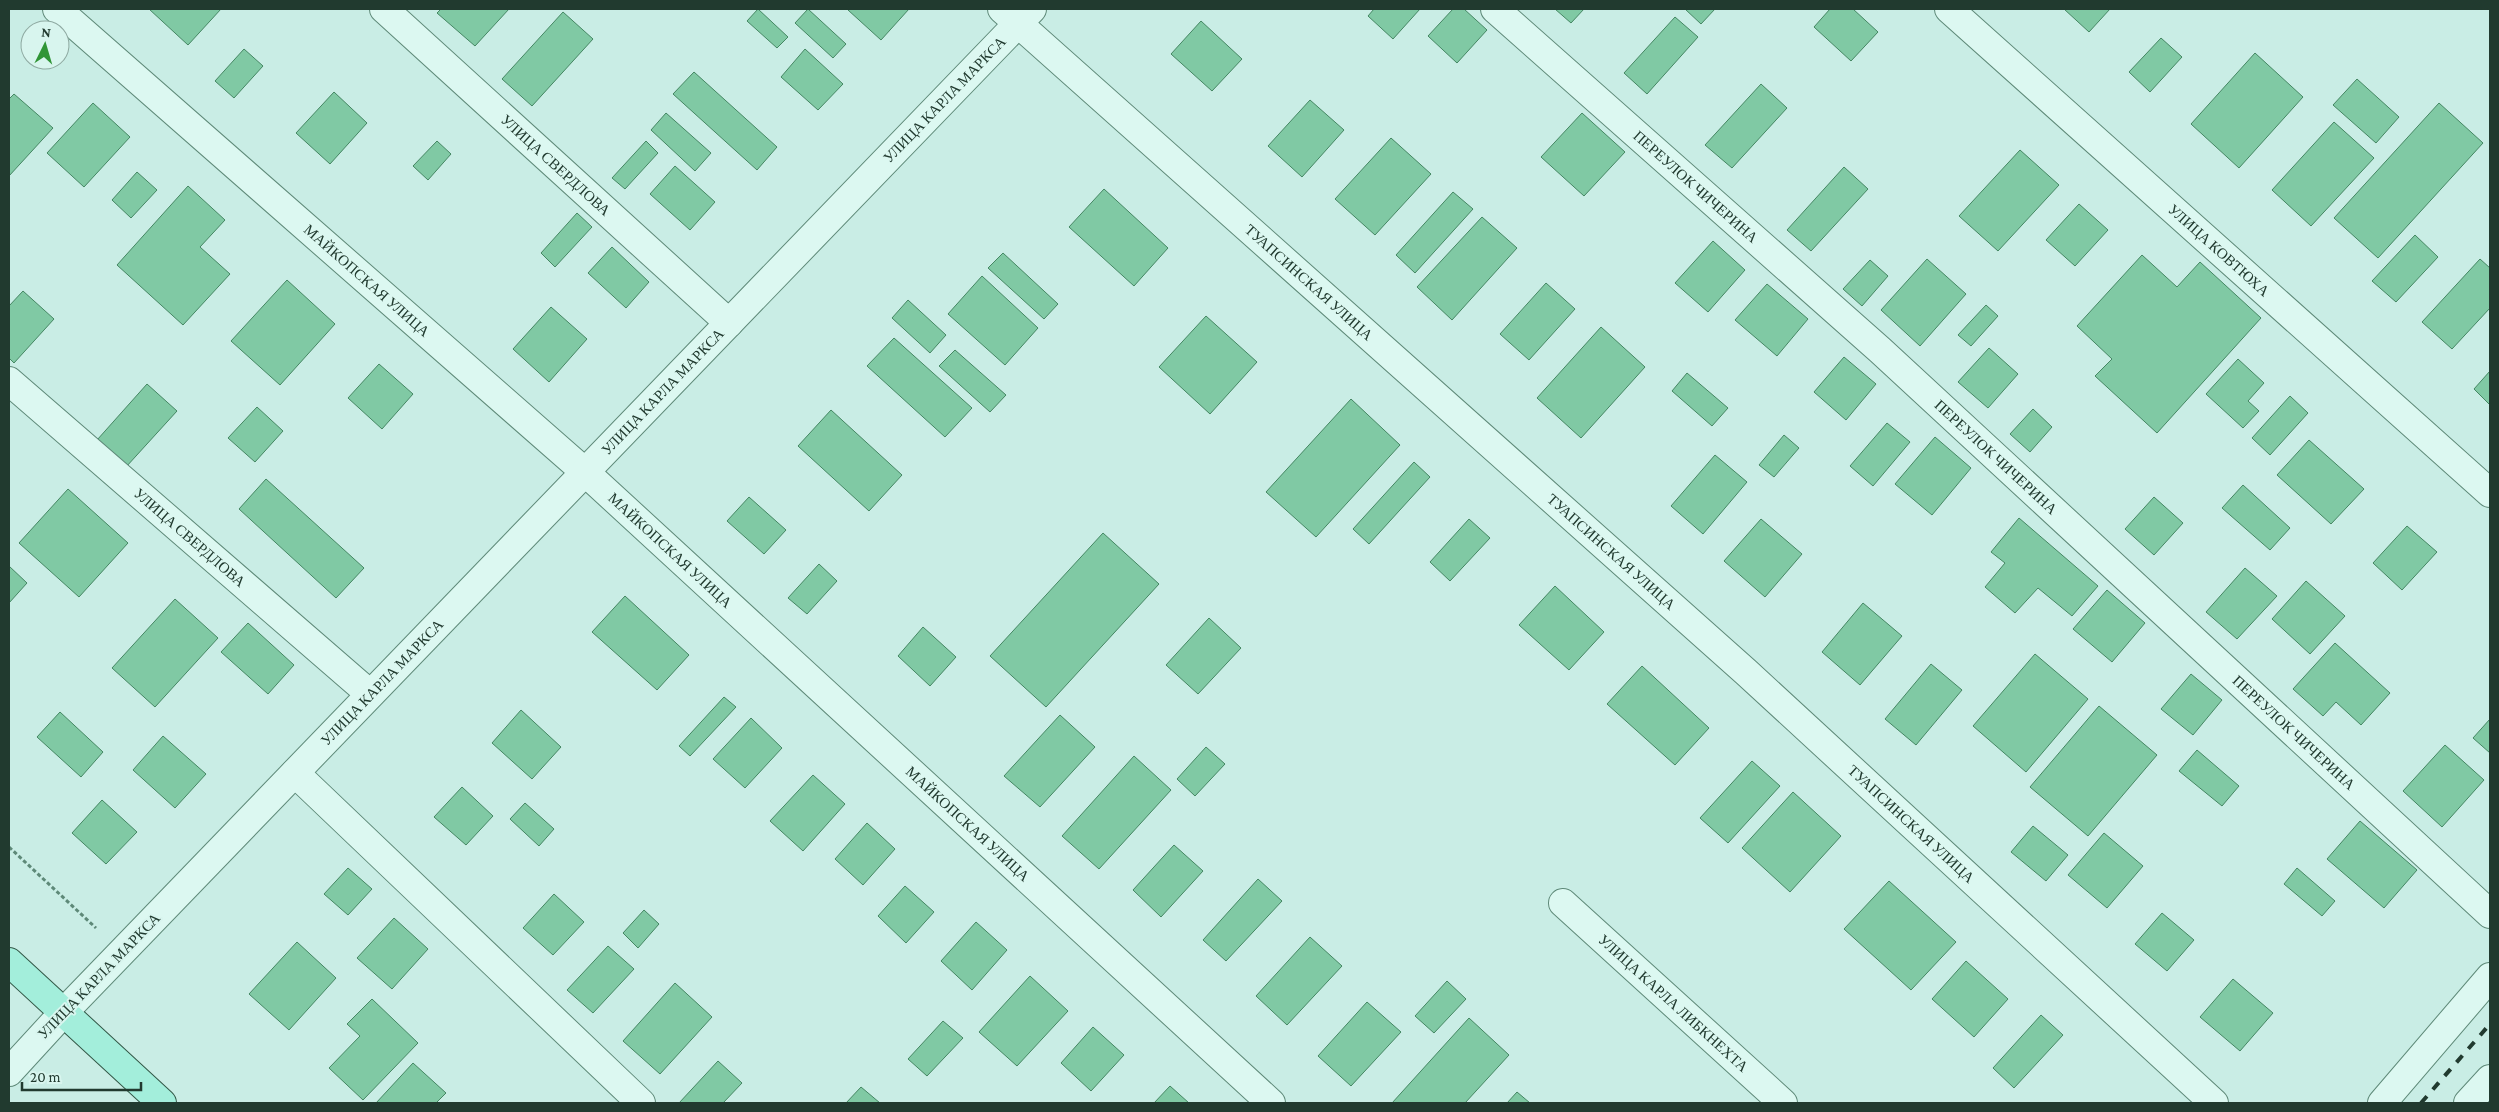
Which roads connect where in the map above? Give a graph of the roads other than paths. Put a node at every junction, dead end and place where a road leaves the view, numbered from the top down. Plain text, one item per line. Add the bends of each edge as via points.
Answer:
1 (57, 9) edge
2 (384, 9) edge
3 (1495, 9) edge
4 (1948, 9) edge
5 (1017, 13) edge
6 (729, 322) junction
7 (9, 381) edge
8 (585, 472) junction
9 (2490, 493) edge
10 (370, 694) junction
11 (295, 773) junction
12 (1563, 903) dead end
13 (2490, 914) edge
14 (9, 962) edge
15 (2490, 977) edge
16 (64, 1012) junction
17 (9, 1072) edge
18 (2490, 1079) edge
19 (162, 1103) edge
20 (641, 1103) edge
21 (1272, 1103) edge
22 (1783, 1103) edge
23 (2214, 1103) edge
24 (2382, 1103) edge
25 (2468, 1103) edge

1 - 8 street, МАЙКОПСКАЯ УЛИЦА
2 - 6 street, УЛИЦА СВЕРДЛОВА
3 - 13 street, ПЕРЕУЛОК ЧИЧЕРИНА via 1880,350
4 - 9 street, УЛИЦА КОВТЮХА
5 - 6 street, УЛИЦА КАРЛА МАРКСА
5 - 23 street, ТУАПСИНСКАЯ УЛИЦА via 1746,672
6 - 8 street, УЛИЦА КАРЛА МАРКСА
7 - 10 street, УЛИЦА СВЕРДЛОВА
8 - 10 street, УЛИЦА КАРЛА МАРКСА
8 - 21 street, МАЙКОПСКАЯ УЛИЦА
10 - 11 street, УЛИЦА КАРЛА МАРКСА
11 - 16 street, УЛИЦА КАРЛА МАРКСА
11 - 20 street
12 - 22 street, УЛИЦА КАРЛА ЛИБКНЕХТА
14 - 16 main road
15 - 24 street
16 - 17 street, УЛИЦА КАРЛА МАРКСА
16 - 19 main road
18 - 25 street

